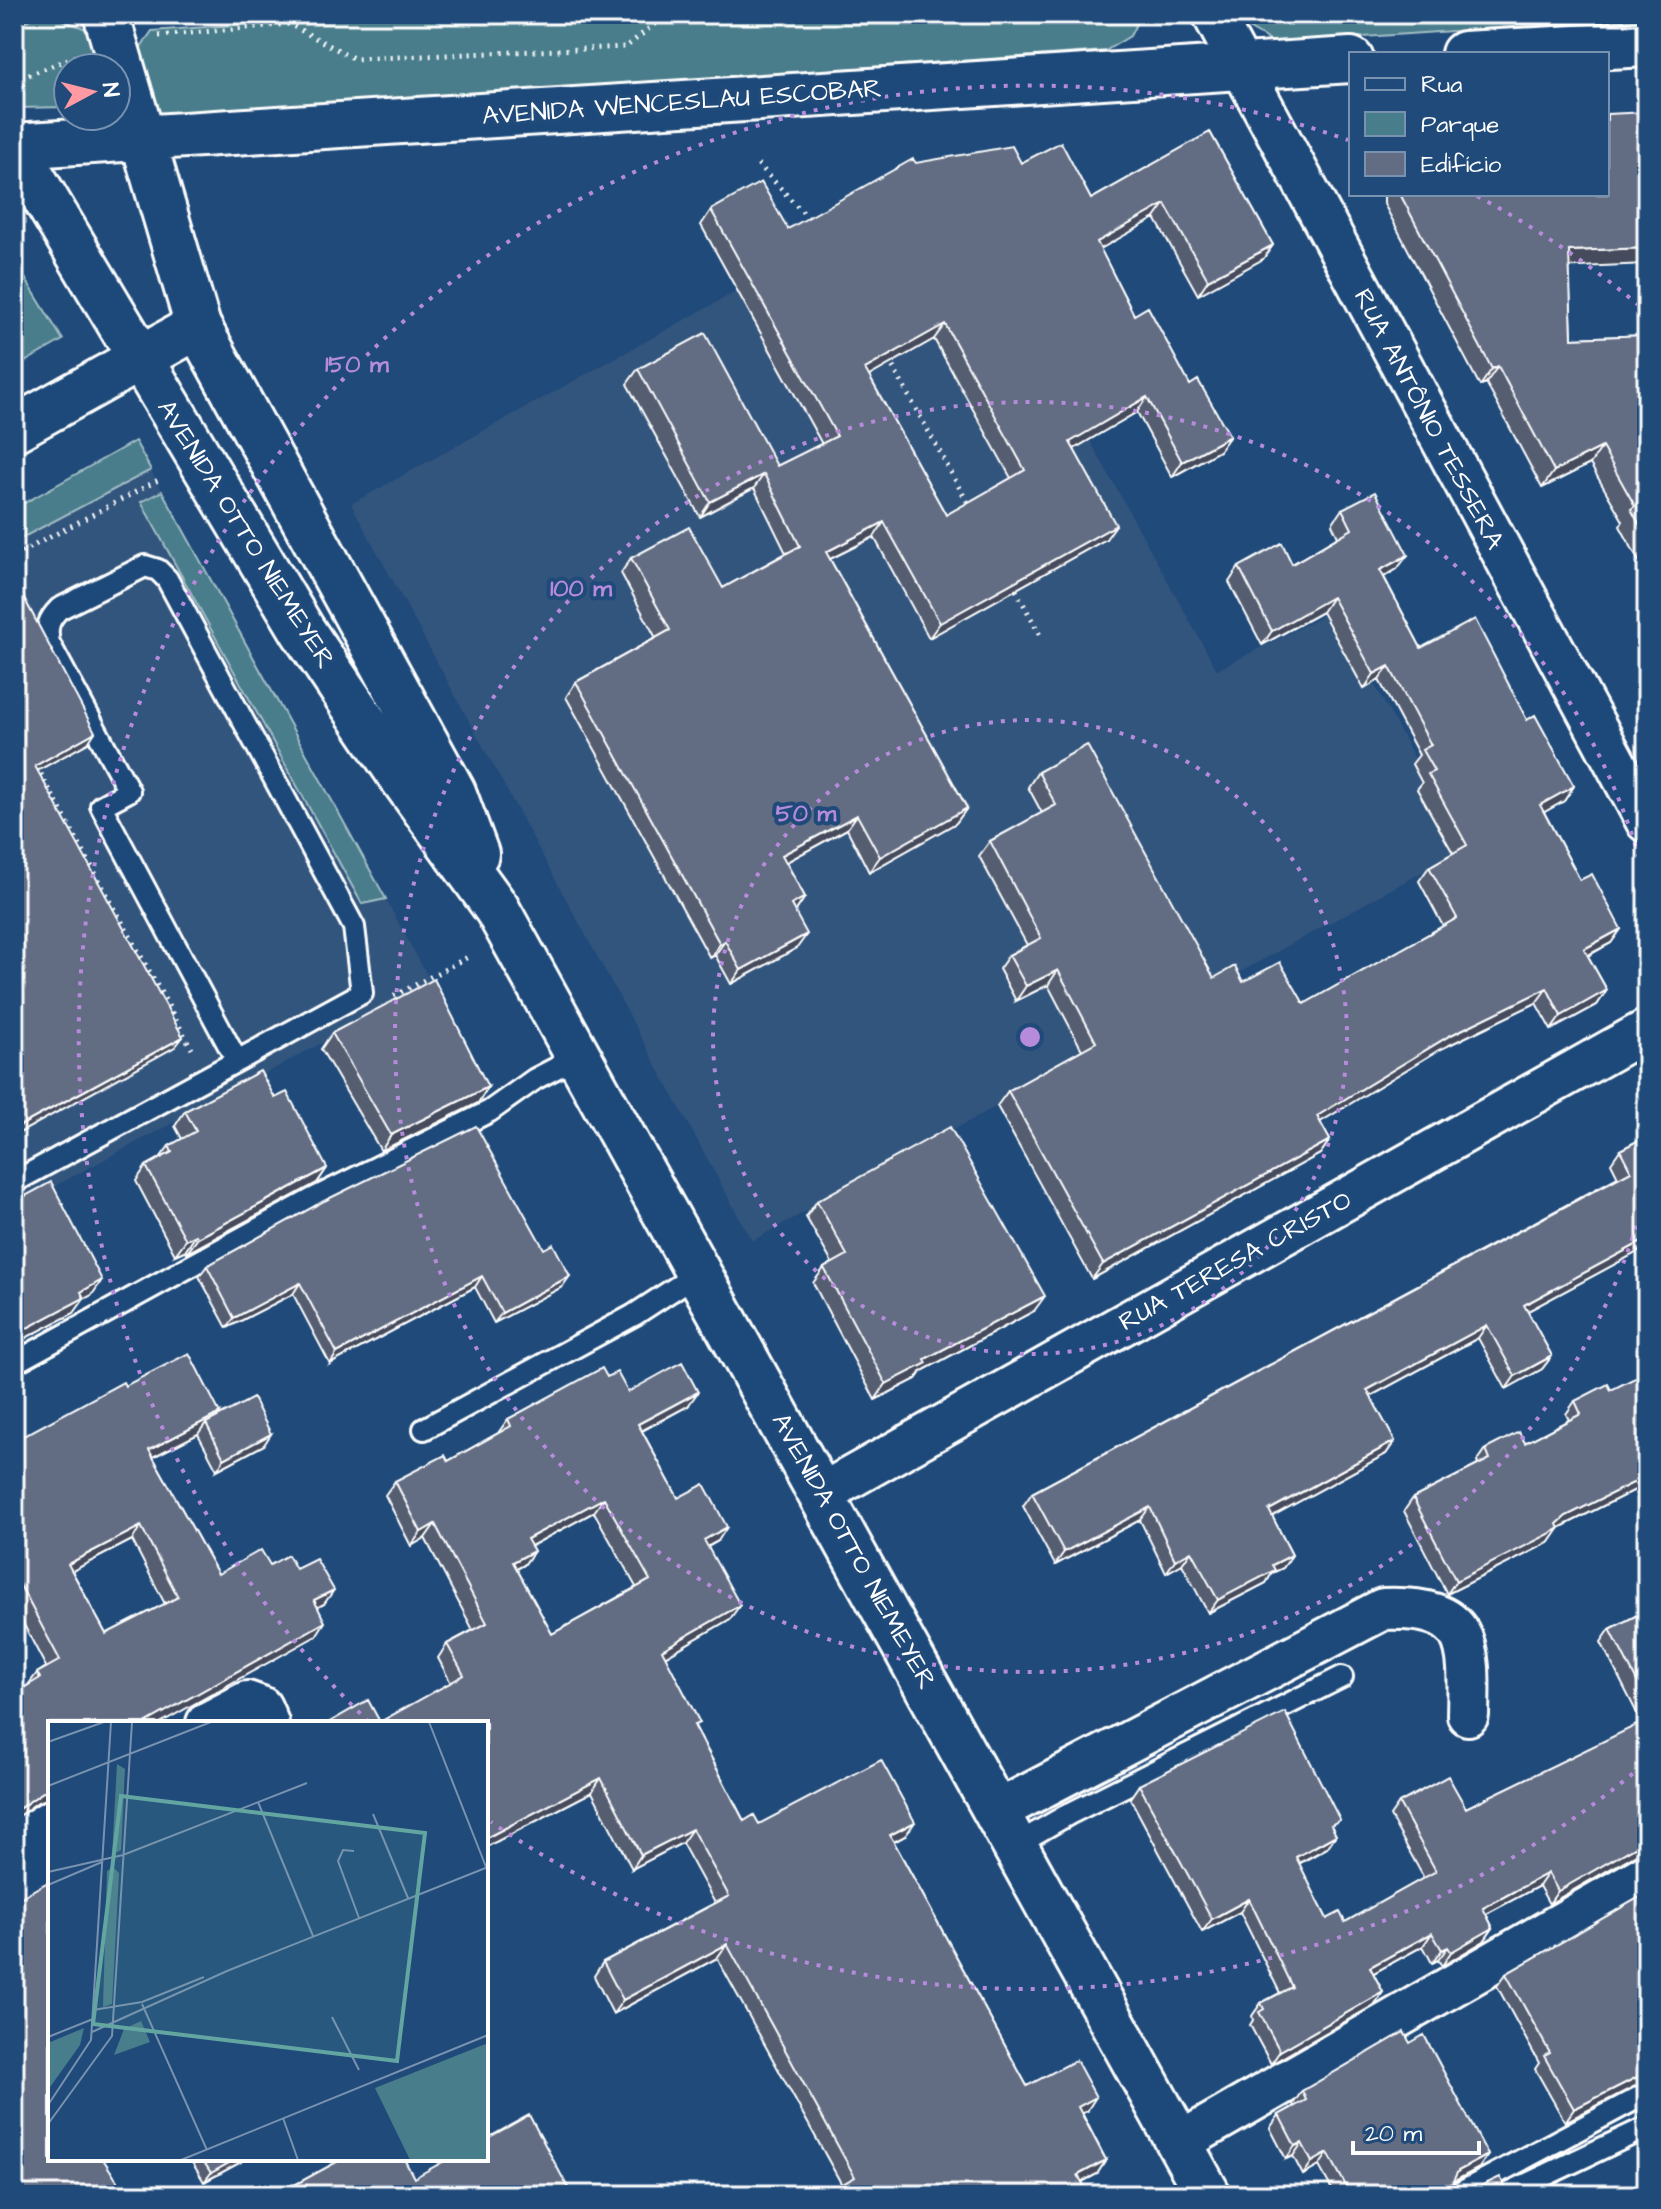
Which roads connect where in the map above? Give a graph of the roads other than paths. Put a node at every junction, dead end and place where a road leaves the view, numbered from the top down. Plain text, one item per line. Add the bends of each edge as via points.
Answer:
1 (1213, 14) edge
2 (110, 27) edge
3 (1647, 44) edge
4 (1501, 52) edge
5 (1349, 60) edge
6 (1238, 66) junction
7 (142, 139) junction
8 (14, 146) edge
9 (198, 326) junction
10 (140, 357) junction
11 (14, 429) edge
12 (1647, 822) edge
13 (497, 909) junction
14 (1647, 1030) edge
15 (579, 1056) junction
16 (237, 1061) junction
17 (14, 1182) edge
18 (700, 1272) junction
19 (14, 1363) edge
20 (424, 1429) dead end
21 (823, 1493) junction
22 (1342, 1677) dead end
23 (1468, 1715) dead end
24 (211, 1721) edge
25 (267, 1721) edge
26 (48, 1822) edge
27 (1006, 1828) junction
28 (14, 1844) edge
29 (48, 1860) edge
30 (1647, 1874) edge
31 (14, 1881) edge
32 (1647, 2093) edge
33 (1647, 2127) edge
34 (1179, 2143) junction
35 (1203, 2193) edge
36 (1456, 2195) edge
37 (1504, 2195) edge

1 - 6 street, RUA ANTÔNIO TESSERA
2 - 7 main road, AVENIDA OTTO NIEMEYER
3 - 4 main road
5 - 6 main road, AVENIDA WENCESLAU ESCOBAR
6 - 7 main road, AVENIDA WENCESLAU ESCOBAR
6 - 12 street, RUA ANTÔNIO TESSERA
7 - 8 main road, AVENIDA WENCESLAU ESCOBAR
7 - 9 main road, AVENIDA OTTO NIEMEYER
8 - 10 main road, AVENIDA OTTO NIEMEYER
9 - 10 main road
9 - 13 main road, AVENIDA OTTO NIEMEYER via 453,792
10 - 11 main road
10 - 13 main road, AVENIDA OTTO NIEMEYER via 303,631
13 - 15 main road, AVENIDA OTTO NIEMEYER
14 - 21 street, RUA TERESA CRISTO
15 - 18 main road, AVENIDA OTTO NIEMEYER
15 - 19 lane via 490,1111 311,1200
16 - 16 lane via 362,993 354,927 167,579 145,566 59,609 46,631 129,791 101,806
16 - 17 lane
18 - 20 lane via 634,1315
18 - 21 main road, AVENIDA OTTO NIEMEYER
21 - 27 main road, AVENIDA OTTO NIEMEYER
22 - 27 lane via 1069,1814
23 - 27 street via 1464,1638 1446,1621 1418,1608 1383,1609
24 - 25 street via 247,1702 261,1707
26 - 28 street
27 - 34 main road, AVENIDA OTTO NIEMEYER
29 - 31 street
30 - 34 street
32 - 36 lane
33 - 37 lane
34 - 35 main road, AVENIDA OTTO NIEMEYER

